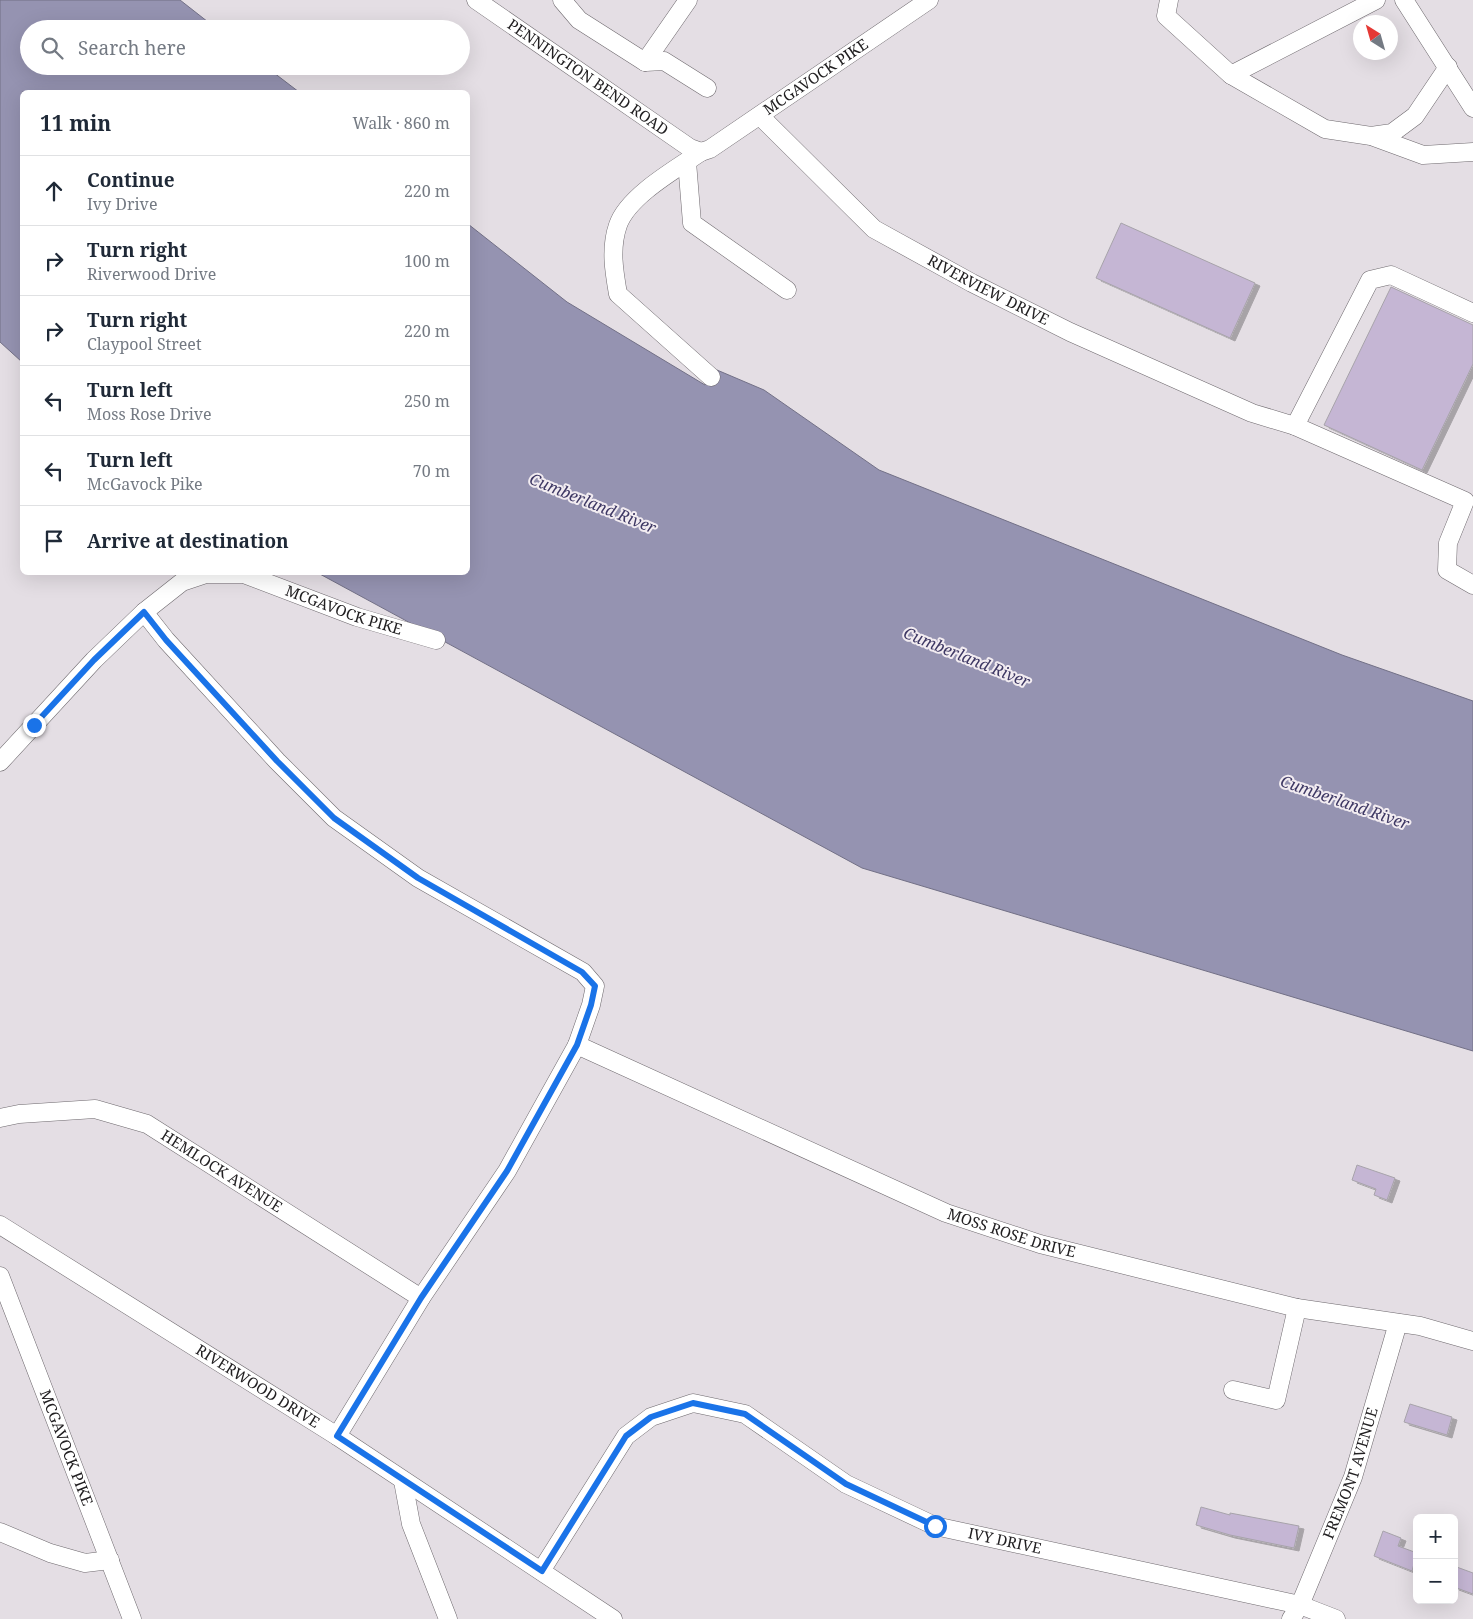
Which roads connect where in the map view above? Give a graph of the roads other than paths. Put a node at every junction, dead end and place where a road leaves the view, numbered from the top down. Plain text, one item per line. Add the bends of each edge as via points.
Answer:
1 (476, 0) edge
2 (562, 0) edge
3 (688, 0) edge
4 (1169, 0) edge
5 (1376, 0) edge
6 (1404, 0) edge
7 (914, 4) edge
8 (645, 62) junction
9 (1448, 67) junction
10 (1231, 75) junction
11 (707, 88) dead end
12 (1473, 108) edge
13 (760, 116) junction
14 (1371, 136) junction
15 (701, 152) junction
16 (1473, 152) edge
17 (687, 162) junction
18 (787, 290) dead end
19 (1473, 312) edge
20 (711, 377) dead end
21 (1295, 426) junction
22 (1469, 496) edge
23 (203, 575) edge
24 (247, 575) edge
25 (1473, 585) edge
26 (144, 612) junction
27 (436, 640) dead end
28 (0, 762) edge
29 (577, 1045) junction
30 (0, 1118) edge
31 (0, 1225) edge
32 (0, 1276) edge
33 (421, 1298) junction
34 (1297, 1308) junction
35 (1398, 1323) junction
36 (1473, 1341) edge
37 (1233, 1390) dead end
38 (337, 1436) junction
39 (404, 1481) junction
40 (0, 1532) edge
41 (110, 1560) junction
42 (542, 1571) junction
43 (1296, 1612) edge
44 (132, 1619) edge
45 (448, 1619) edge
46 (613, 1619) edge
47 (1336, 1619) edge

1 - 15 street, PENNINGTON BEND ROAD via 690,148
2 - 8 street via 580,20
3 - 8 street
4 - 10 street via 1166,16
5 - 10 street
6 - 9 street
7 - 13 street, MCGAVOCK PIKE
8 - 11 street via 664,61
9 - 12 street
9 - 14 street via 1415,116 1392,132
10 - 14 street via 1325,128
13 - 15 street, MCGAVOCK PIKE via 710,150
13 - 21 street, RIVERVIEW DRIVE via 874,229 1070,332 1252,413
14 - 16 street via 1423,155
15 - 17 street, MCGAVOCK PIKE
17 - 18 street via 692,223
17 - 20 street, MCGAVOCK PIKE via 655,183 627,209 618,224 613,251 614,269 618,294
19 - 21 street via 1391,275 1370,280
21 - 22 street, RIVERVIEW DRIVE
22 - 25 street via 1448,543 1447,570
23 - 26 street, MCGAVOCK PIKE via 182,582
24 - 27 street, MCGAVOCK PIKE via 357,616
26 - 28 street, MCGAVOCK PIKE via 94,660
26 - 29 street via 270,754 334,818 418,878 582,972 595,986
29 - 33 street via 507,1171
29 - 34 street, MOSS ROSE DRIVE via 946,1213 1040,1244
30 - 33 street, HEMLOCK AVENUE via 95,1109 148,1124
31 - 38 street, RIVERWOOD DRIVE
32 - 41 street, MCGAVOCK PIKE
33 - 38 street
34 - 35 street, MOSS ROSE DRIVE
34 - 37 street via 1276,1400
35 - 36 street, MOSS ROSE DRIVE
35 - 43 street, FREMONT AVENUE via 1354,1477
38 - 39 street, RIVERWOOD DRIVE
39 - 42 street, RIVERWOOD DRIVE
39 - 45 street via 412,1524
40 - 41 street via 50,1553 85,1563
41 - 44 street, MCGAVOCK PIKE
42 - 43 street, IVY DRIVE via 626,1436 651,1417 693,1403 745,1414 846,1484 935,1526
42 - 46 street, RIVERWOOD DRIVE
43 - 47 street, IVY DRIVE

